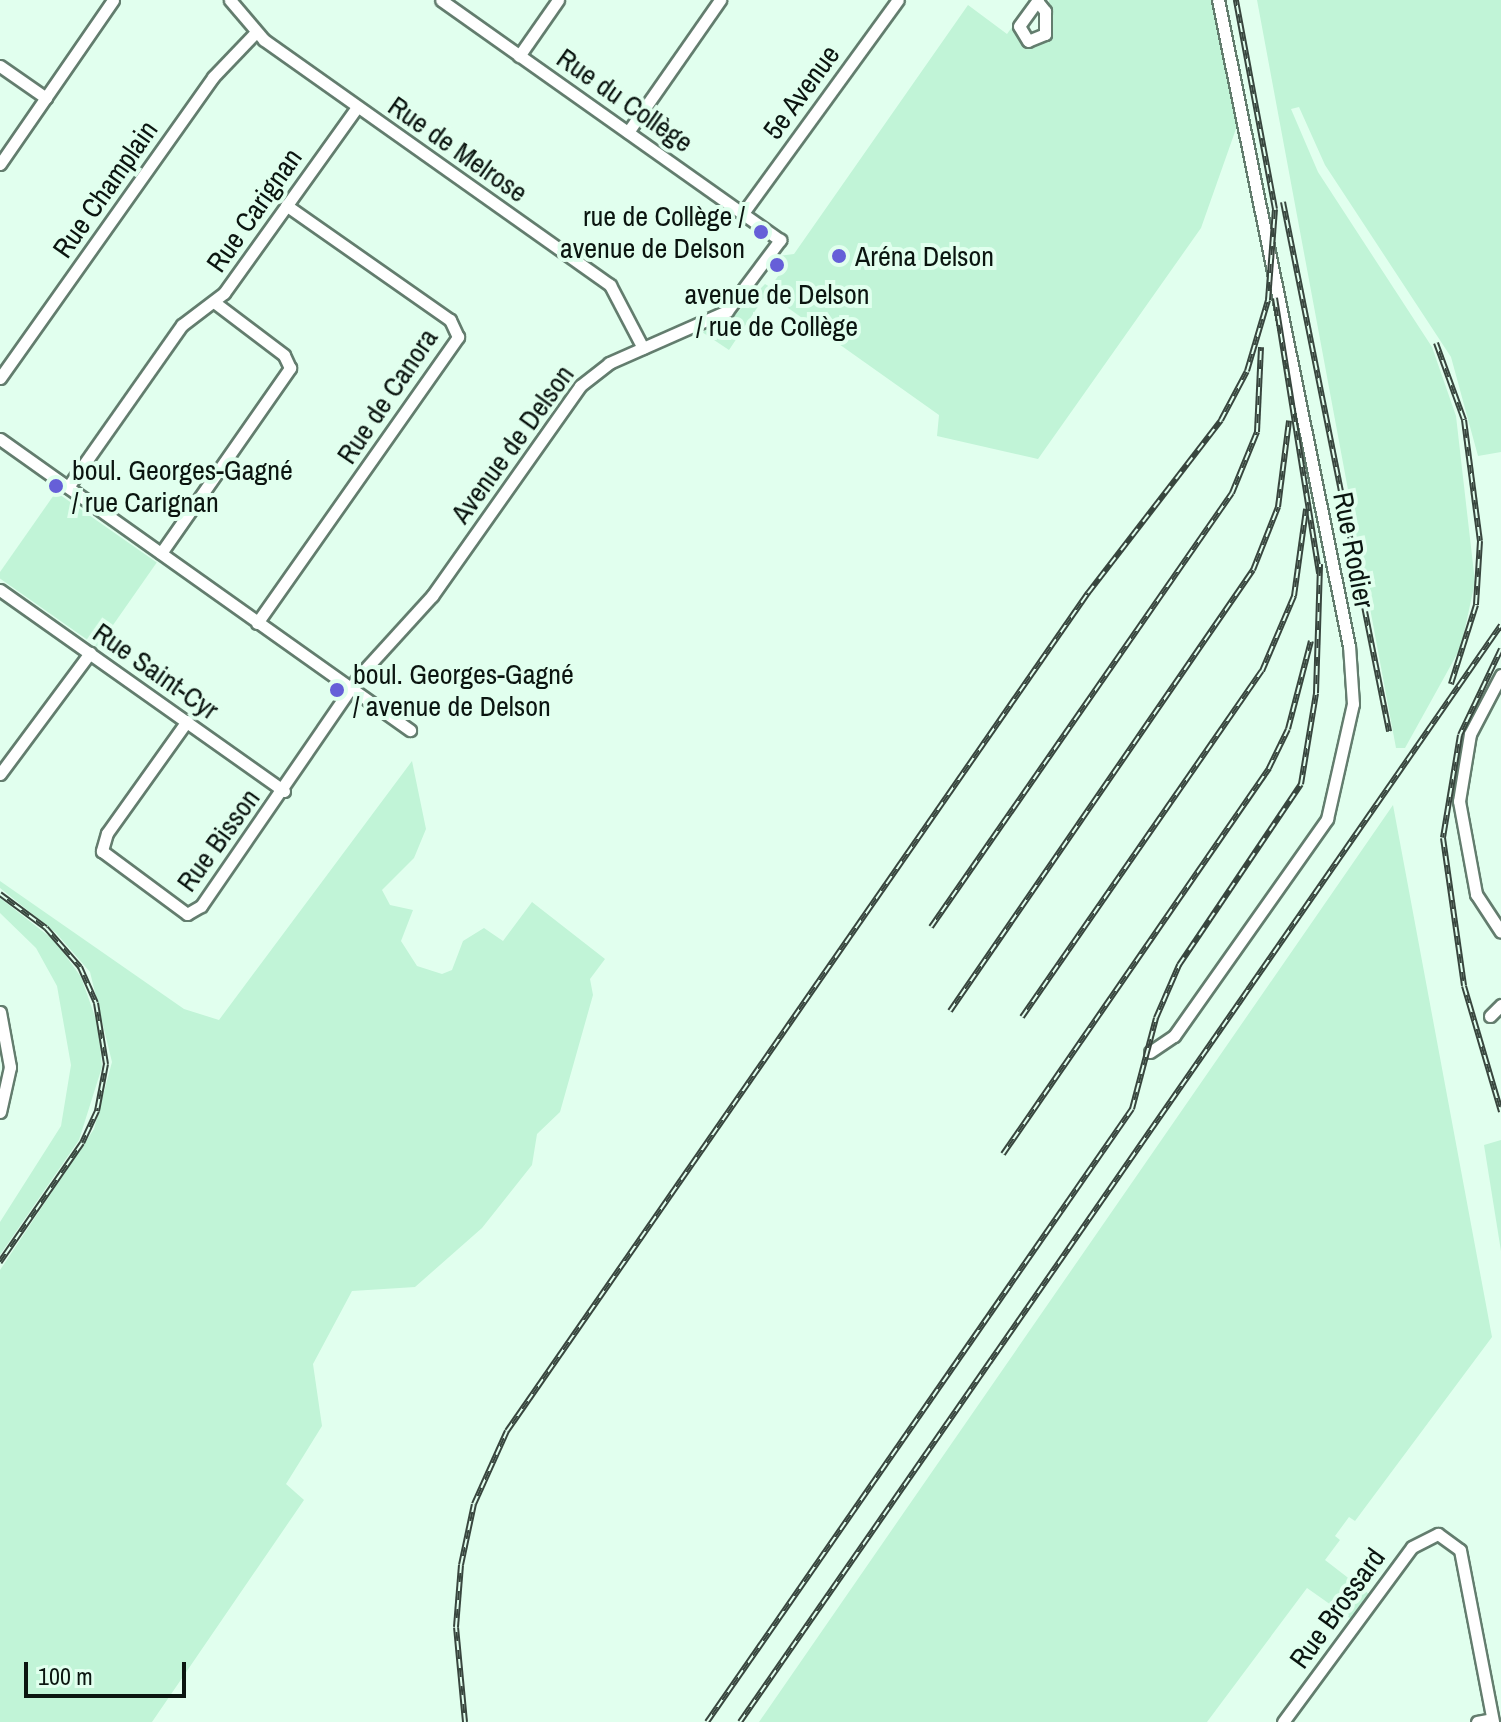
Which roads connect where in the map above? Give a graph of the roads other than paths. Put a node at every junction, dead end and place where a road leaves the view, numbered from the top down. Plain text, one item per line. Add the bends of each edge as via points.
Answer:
1 (113, 0) edge
2 (123, 0) edge
3 (230, 0) edge
4 (441, 0) edge
5 (558, 0) edge
6 (720, 0) edge
7 (898, 0) edge
8 (1218, 0) edge
9 (102, 19) junction
10 (256, 32) junction
11 (519, 56) junction
12 (0, 66) edge
13 (46, 98) junction
14 (357, 107) junction
15 (628, 132) junction
16 (0, 164) edge
17 (286, 205) junction
18 (743, 213) junction
19 (780, 240) joint
20 (214, 302) junction
21 (643, 348) junction
22 (0, 378) edge
23 (0, 439) edge
24 (68, 487) junction
25 (161, 553) junction
26 (0, 590) edge
27 (257, 623) junction
28 (90, 653) junction
29 (1501, 675) edge
30 (353, 690) junction
31 (187, 721) junction
32 (410, 730) dead end
33 (0, 774) edge
34 (284, 791) junction
35 (1501, 932) edge
36 (1501, 1005) edge
37 (0, 1012) edge
38 (1490, 1016) dead end
39 (1150, 1052) dead end
40 (0, 1112) edge
41 (1493, 1721) edge
42 (1283, 1722) edge
43 (1477, 1722) edge

1 - 9 street
2 - 9 street
3 - 10 street, Rue de Melrose
4 - 11 street, Rue du Collège
5 - 11 street
6 - 15 street
7 - 18 street, 5e Avenue
8 - 39 street, Rue Rodier via 1349,646 1353,704 1327,819 1174,1036
9 - 13 street
10 - 14 street, Rue de Melrose
10 - 22 street, Rue Champlain via 213,77
11 - 15 street, Rue du Collège
12 - 13 street
13 - 16 street
14 - 17 street, Rue Carignan
14 - 21 street, Rue de Melrose via 610,285
15 - 18 street, Rue du Collège
17 - 20 street, Rue Carignan
17 - 27 street, Rue de Canora via 450,320 458,337
18 - 19 street, Rue du Collège
19 - 21 street, Avenue de Delson via 727,311
20 - 24 street, Rue Carignan via 182,325
20 - 25 street via 284,355 290,368
21 - 30 street, Avenue de Delson via 599,368 580,386 432,596
23 - 24 street
24 - 25 street
25 - 27 street
26 - 28 street, Rue Saint-Cyr
27 - 30 street
28 - 31 street, Rue Saint-Cyr
28 - 33 street
29 - 35 street via 1470,734 1459,813 1476,894
30 - 32 street
30 - 34 street, Rue Bisson
31 - 34 street, Rue Saint-Cyr
31 - 34 street, Rue Bisson via 104,838 104,859 122,872 192,914
36 - 38 street
37 - 40 street via 10,1067
41 - 42 street, Rue Brossard via 1460,1550 1438,1534 1412,1547
41 - 43 street

